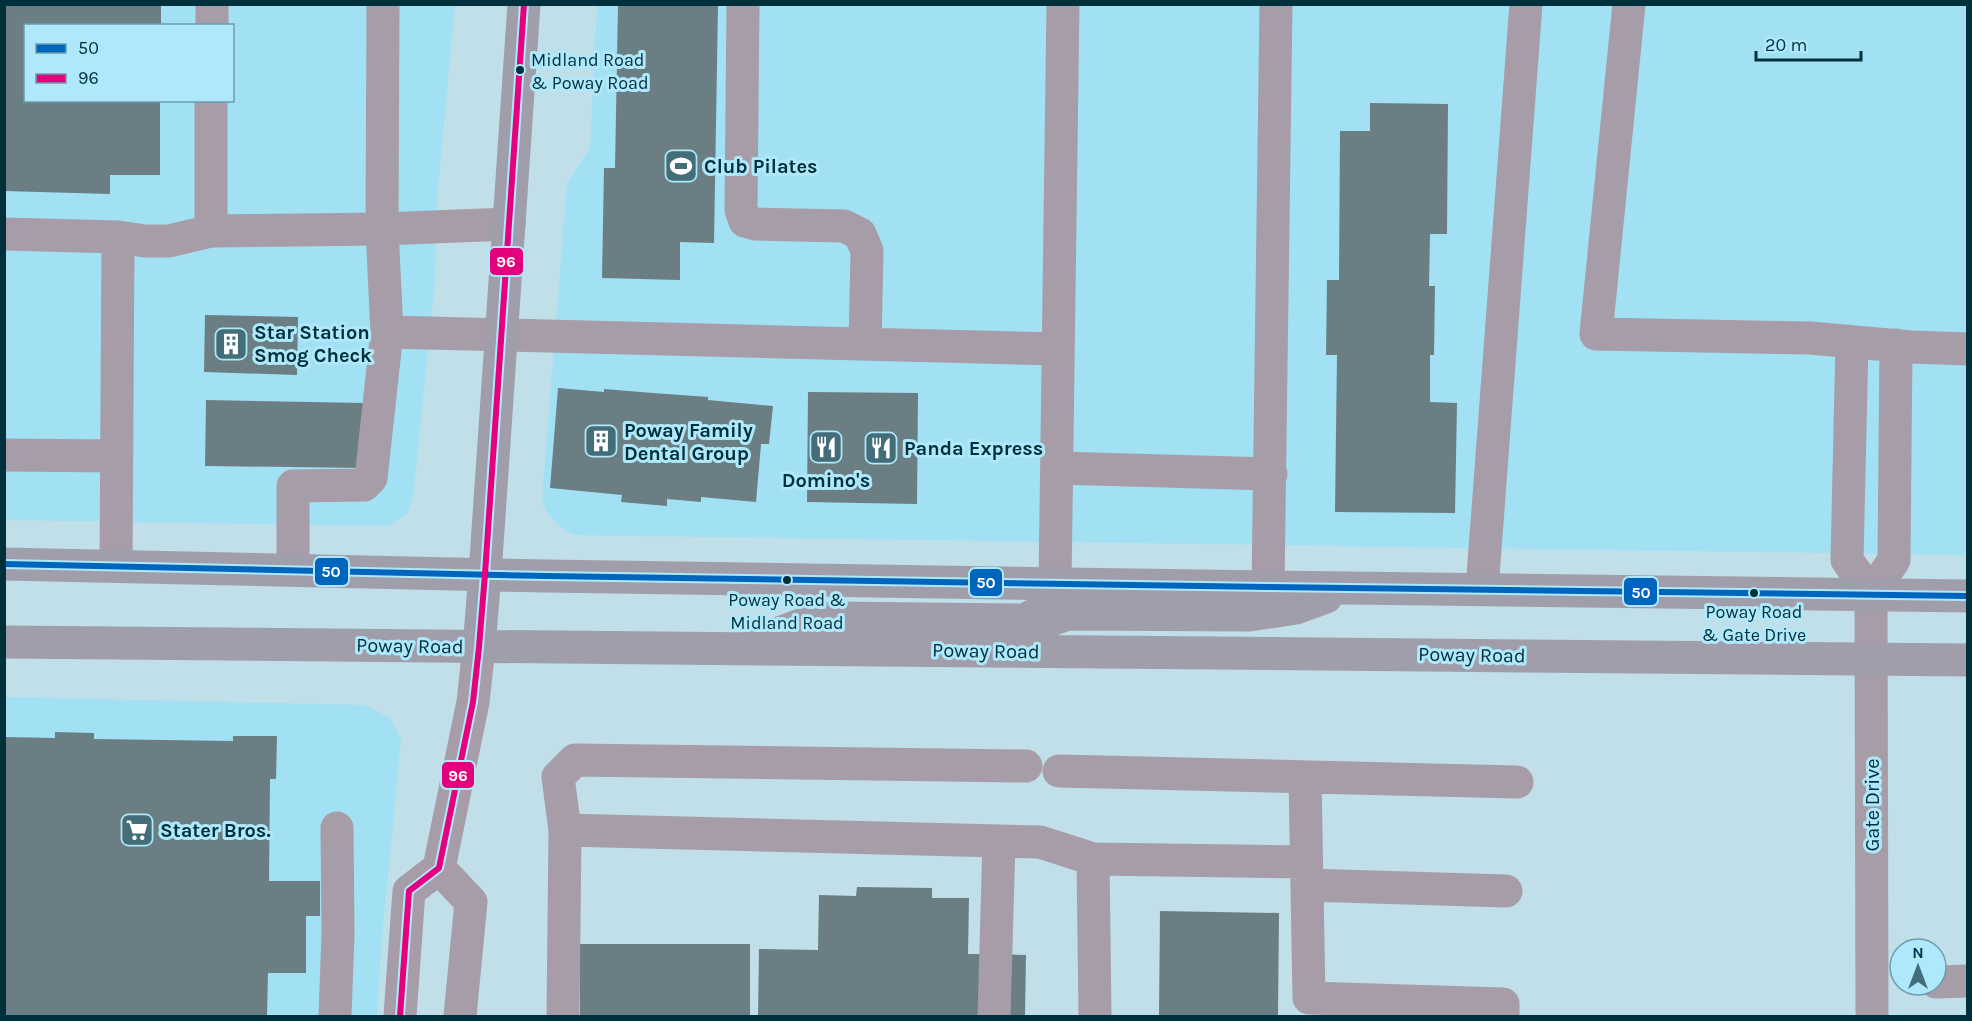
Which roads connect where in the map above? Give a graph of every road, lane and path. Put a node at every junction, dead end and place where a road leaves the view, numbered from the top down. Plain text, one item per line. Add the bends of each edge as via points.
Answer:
1 (212, 4) edge
2 (383, 4) edge
3 (524, 4) edge
4 (743, 4) edge
5 (1063, 4) edge
6 (1276, 4) edge
7 (1526, 4) edge
8 (1629, 4) edge
9 (212, 24) edge
10 (211, 102) edge
11 (509, 224) junction
12 (382, 229) junction
13 (211, 231) junction
14 (4, 234) edge
15 (118, 237) junction
16 (387, 332) junction
17 (502, 335) junction
18 (1852, 342) junction
19 (865, 344) junction
20 (1896, 345) junction
21 (1058, 349) junction
22 (1968, 349) edge
23 (4, 455) edge
24 (117, 456) junction
25 (1057, 468) junction
26 (1271, 474) junction
27 (4, 564) edge
28 (116, 566) junction
29 (293, 570) junction
30 (485, 574) junction
31 (1055, 584) junction
32 (1268, 587) junction
33 (1350, 588) junction
34 (1482, 589) junction
35 (1871, 594) junction
36 (1968, 596) edge
37 (4, 642) edge
38 (478, 647) junction
39 (739, 648) junction
40 (1029, 651) junction
41 (1871, 659) junction
42 (1968, 660) edge
43 (1026, 766) dead end
44 (1059, 771) dead end
45 (1305, 777) junction
46 (1517, 782) dead end
47 (337, 828) dead end
48 (565, 830) junction
49 (999, 841) junction
50 (1093, 860) junction
51 (440, 868) junction
52 (1307, 874) junction
53 (1506, 891) dead end
54 (1968, 981) edge
55 (1948, 982) edge
56 (1886, 983) edge
57 (335, 1017) edge
58 (400, 1017) edge
59 (460, 1017) edge
60 (563, 1017) edge
61 (994, 1017) edge
62 (1095, 1017) edge
63 (1503, 1017) edge
64 (1872, 1017) edge

1 - 9 street
2 - 12 street
3 - 11 main road
4 - 19 street via 741,210 745,221 756,224 844,226 860,234 867,251
5 - 21 street
6 - 26 street
7 - 34 street
8 - 18 street via 1596,334
10 - 13 street
11 - 12 street
11 - 17 main road
12 - 13 street
12 - 16 street
13 - 15 street via 169,242
14 - 15 street
15 - 24 street
16 - 17 street
16 - 29 street via 371,478 364,485 293,486
17 - 19 street
17 - 30 main road
18 - 20 street
18 - 35 street via 1847,560
19 - 21 street
20 - 22 street
20 - 35 street via 1894,560
21 - 25 street
23 - 24 street
24 - 28 street
25 - 26 street
25 - 31 street
26 - 32 street
27 - 28 main road
28 - 29 main road
29 - 30 main road
30 - 31 main road
30 - 38 main road
31 - 32 main road
31 - 39 main road via 1051,601 1024,620 832,618 806,622
32 - 33 main road
33 - 34 main road
33 - 40 main road via 1296,608 1250,615 1068,614 1053,619 1031,635
34 - 35 main road
35 - 36 main road
35 - 41 street, Gate Drive
37 - 38 main road, Poway Road
38 - 39 main road, Poway Road
38 - 51 street via 473,702
39 - 40 main road, Poway Road
40 - 41 main road, Poway Road
41 - 42 main road, Poway Road
41 - 56 street, Gate Drive
43 - 48 street via 575,760 558,777
44 - 45 street
45 - 46 street
45 - 52 street
47 - 57 street
48 - 49 street
48 - 60 street
49 - 50 street via 1040,842
49 - 61 street
50 - 52 street
50 - 62 street
51 - 58 street via 409,891
51 - 59 street via 471,902
52 - 53 street
52 - 63 street via 1309,998 1503,1004
54 - 55 street
56 - 64 street, Gate Drive

